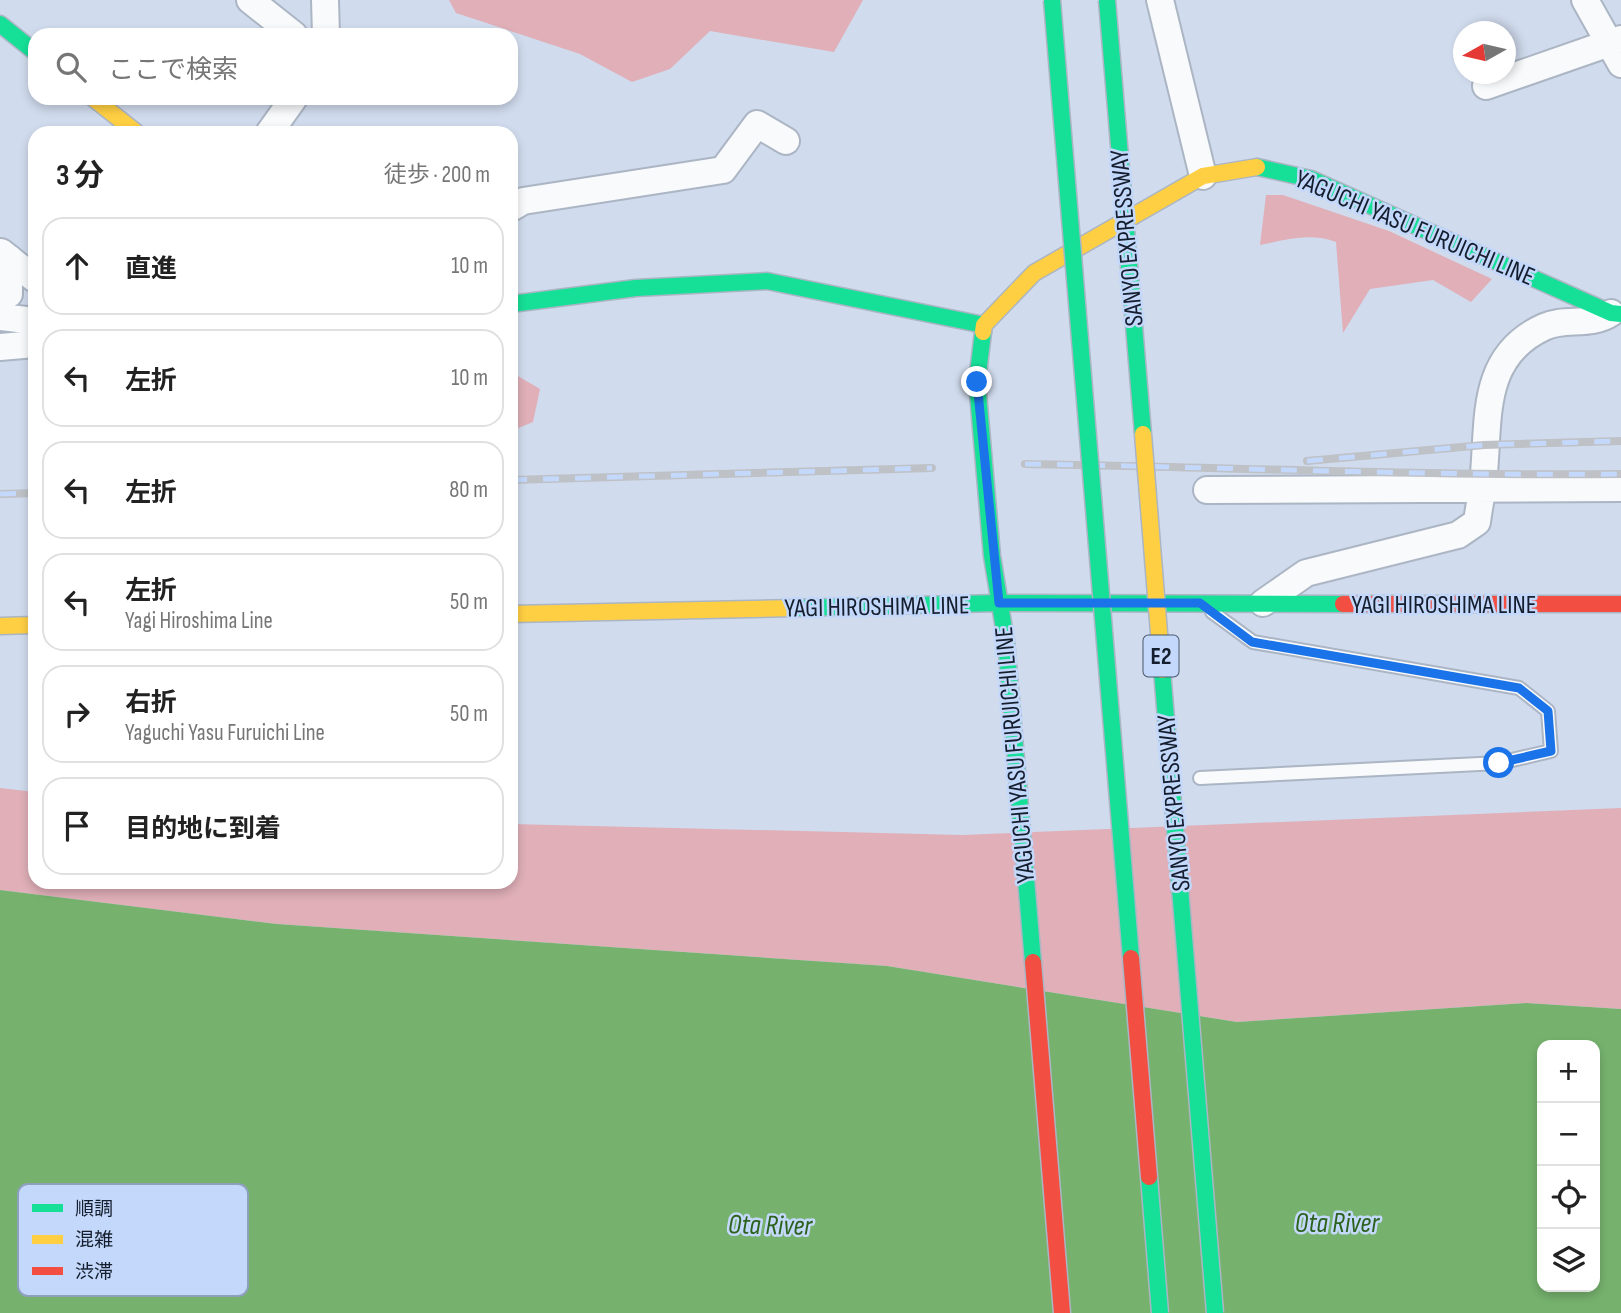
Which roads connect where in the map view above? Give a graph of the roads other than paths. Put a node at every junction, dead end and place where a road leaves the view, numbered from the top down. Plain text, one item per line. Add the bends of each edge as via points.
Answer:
1 (250, 0) edge
2 (325, 0) edge
3 (1052, 0) edge
4 (1107, 0) edge
5 (1160, 0) edge
6 (1585, 0) edge
7 (0, 24) edge
8 (285, 28) edge
9 (326, 28) edge
10 (28, 46) edge
11 (1617, 49) edge
12 (1486, 86) dead end
13 (102, 105) edge
14 (289, 105) edge
15 (128, 126) edge
16 (274, 126) edge
17 (786, 141) dead end
18 (1203, 176) junction
19 (518, 204) edge
20 (4, 255) edge
21 (28, 274) edge
22 (0, 300) edge
23 (518, 303) edge
24 (1616, 313) edge
25 (0, 317) edge
26 (28, 320) edge
27 (984, 326) junction
28 (28, 344) edge
29 (0, 346) edge
30 (1481, 488) junction
31 (1621, 488) edge
32 (1208, 490) dead end
33 (999, 603) junction
34 (1200, 603) junction
35 (1263, 603) junction
36 (1621, 604) edge
37 (518, 614) edge
38 (28, 625) edge
39 (0, 626) edge
40 (1200, 778) dead end
41 (1062, 1313) edge
42 (1160, 1313) edge
43 (1215, 1313) edge

1 - 8 street
2 - 9 street
3 - 42 main road, SANYO EXPRESSWAY / E2, bridge
4 - 43 main road, SANYO EXPRESSWAY / E2, bridge
5 - 18 street
6 - 11 street
7 - 10 main road
11 - 12 street
13 - 15 main road
14 - 16 street
17 - 19 street via 757,124 723,170
18 - 24 main road, YAGUCHI YASU FURUICHI LINE via 1265,166 1311,179
18 - 27 main road, YAGUCHI YASU FURUICHI LINE via 1034,273
20 - 21 street
20 - 22 street via 9,294
23 - 27 main road via 636,288 767,281
24 - 30 street via 1598,321 1545,326 1508,353 1489,394
25 - 26 street
27 - 33 main road, YAGUCHI YASU FURUICHI LINE via 977,382
28 - 29 street
30 - 31 street
30 - 32 street
30 - 35 street via 1477,522 1458,535 1306,573
33 - 34 main road, YAGI HIROSHIMA LINE
33 - 37 main road, YAGI HIROSHIMA LINE
33 - 41 main road, YAGUCHI YASU FURUICHI LINE via 1006,641
34 - 35 main road, YAGI HIROSHIMA LINE
34 - 40 lane via 1252,642 1519,688 1548,711 1551,751 1499,763
35 - 36 main road, YAGI HIROSHIMA LINE
38 - 39 main road

